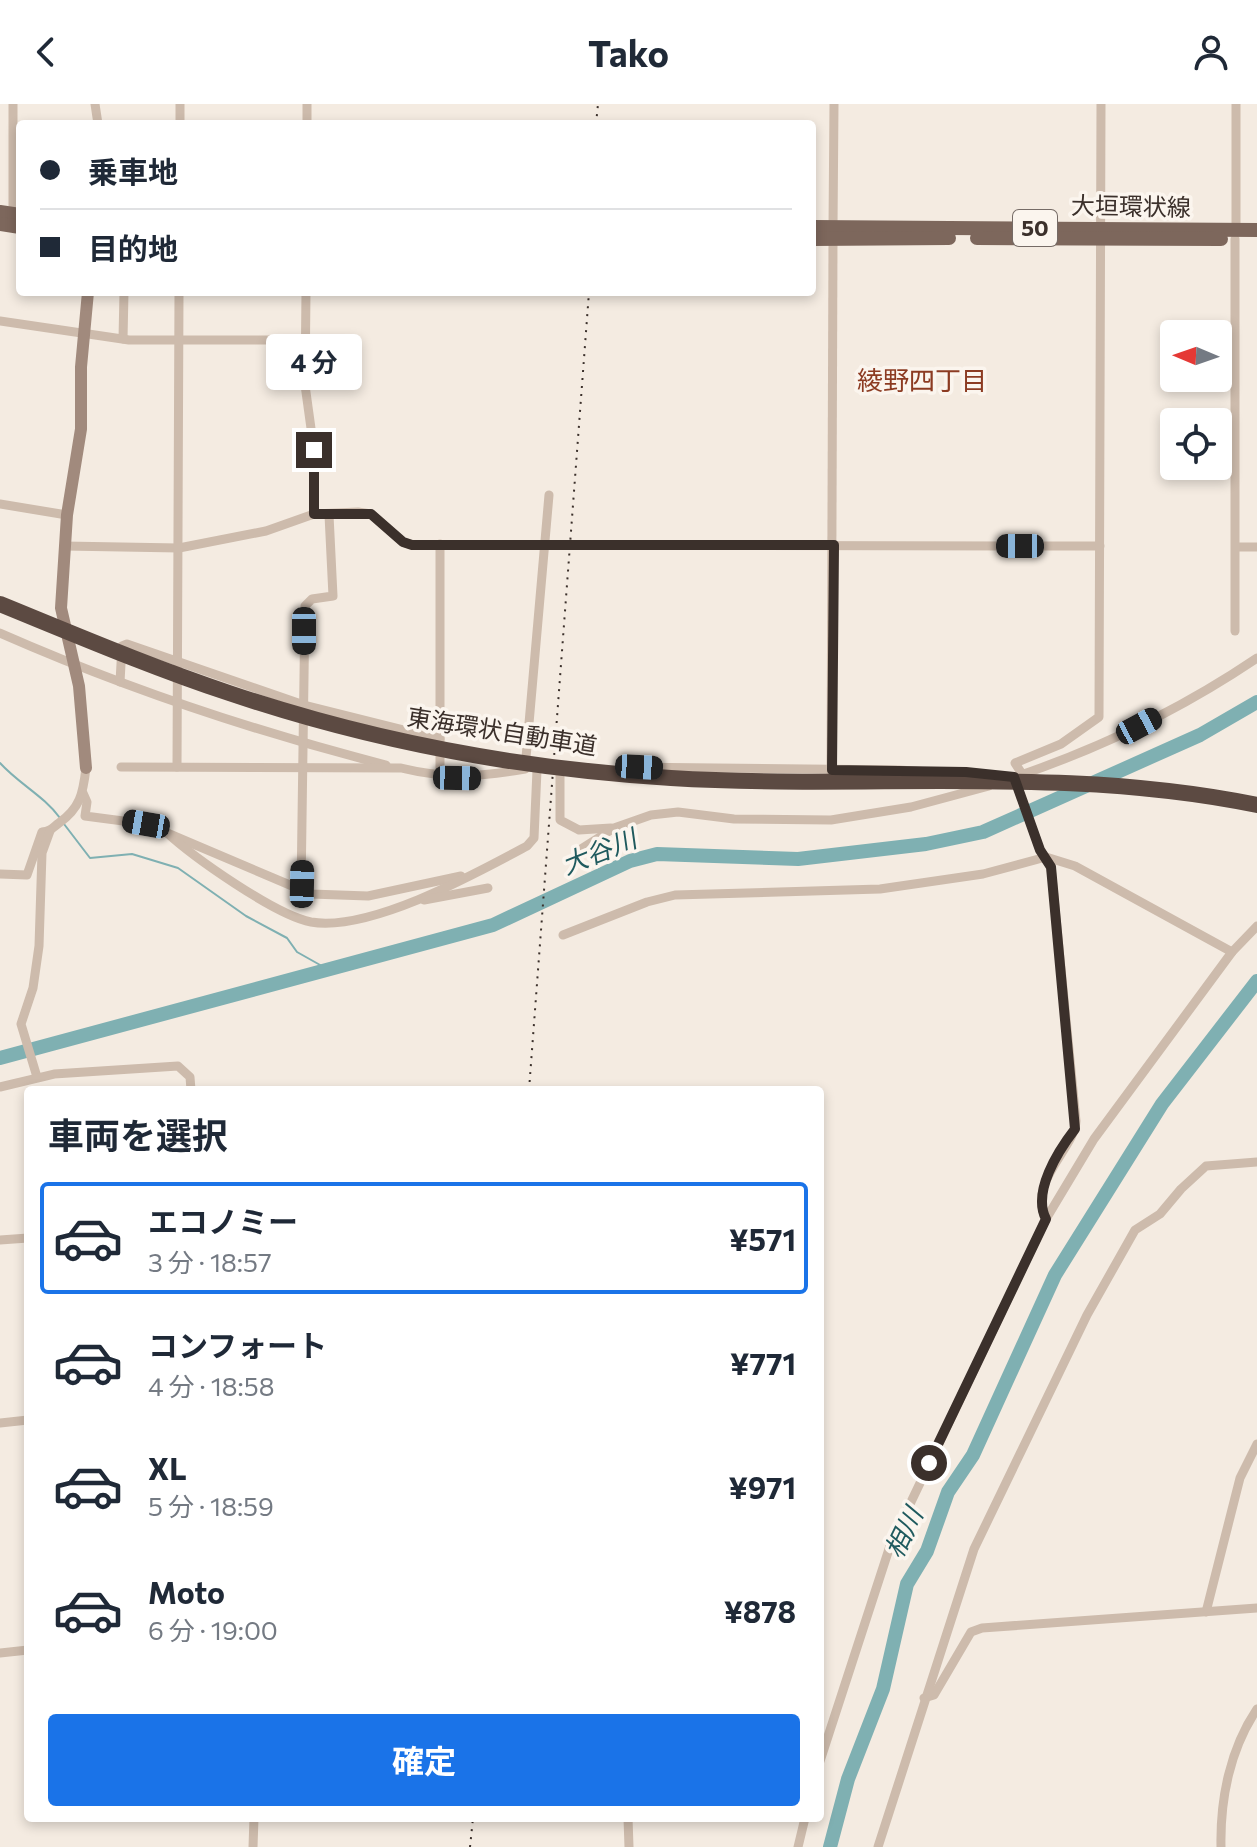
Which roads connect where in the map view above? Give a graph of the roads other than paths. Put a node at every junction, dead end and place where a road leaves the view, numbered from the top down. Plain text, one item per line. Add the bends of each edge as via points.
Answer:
1 (13, 104) edge
2 (834, 104) edge
3 (1101, 104) edge
4 (1236, 104) edge
5 (13, 217) edge
6 (0, 224) edge
7 (816, 228) edge
8 (1257, 230) edge
9 (833, 233) junction
10 (1100, 234) junction
11 (1235, 235) junction
12 (816, 238) edge
13 (1257, 239) edge
14 (88, 296) edge
15 (124, 296) edge
16 (179, 296) edge
17 (306, 296) edge
18 (0, 321) edge
19 (83, 334) junction
20 (123, 339) junction
21 (179, 340) junction
22 (305, 340) junction
23 (549, 495) dead end
24 (0, 504) edge
25 (314, 514) junction
26 (67, 515) junction
27 (329, 515) junction
28 (440, 544) junction
29 (545, 545) junction
30 (834, 545) junction
31 (64, 546) junction
32 (1100, 546) junction
33 (1236, 547) junction
34 (1257, 547) edge
35 (179, 548) junction
36 (0, 604) edge
37 (1235, 631) dead end
38 (0, 633) edge
39 (1257, 658) edge
40 (176, 663) junction
41 (74, 665) junction
42 (120, 682) junction
43 (176, 703) junction
44 (304, 705) junction
45 (440, 739) junction
46 (304, 744) junction
47 (121, 767) dead end
48 (177, 767) junction
49 (86, 768) joint
50 (304, 768) junction
51 (401, 768) junction
52 (525, 769) junction
53 (560, 769) junction
54 (537, 770) junction
55 (832, 770) junction
56 (440, 778) junction
57 (1016, 779) junction
58 (831, 787) dead end
59 (83, 793) junction
60 (1257, 805) edge
61 (614, 828) junction
62 (50, 831) junction
63 (166, 832) junction
64 (581, 849) dead end
65 (1043, 854) junction
66 (476, 873) junction
67 (0, 874) edge
68 (488, 888) dead end
69 (301, 891) junction
70 (409, 902) junction
71 (1257, 926) edge
72 (563, 935) dead end
73 (1232, 952) junction
74 (37, 1074) junction
75 (191, 1086) edge
76 (0, 1087) edge
77 (1257, 1162) edge
78 (1046, 1219) junction
79 (24, 1238) edge
80 (0, 1240) edge
81 (24, 1420) edge
82 (0, 1423) edge
83 (1257, 1444) edge
84 (1257, 1608) edge
85 (1206, 1612) junction
86 (24, 1650) edge
87 (0, 1653) edge
88 (924, 1698) junction
89 (1257, 1709) edge
90 (824, 1749) edge
91 (254, 1822) edge
92 (628, 1822) edge
93 (804, 1822) edge
94 (253, 1847) edge
95 (629, 1847) edge
96 (798, 1847) edge
97 (878, 1847) edge
98 (1221, 1847) edge

1 - 5 street
2 - 9 street
3 - 10 street
4 - 11 street
5 - 6 main road
7 - 9 main road, 大垣環状線 / 50
8 - 11 main road, 大垣環状線 / 50
9 - 10 main road, 大垣環状線 / 50
9 - 12 main road, 大垣環状線 / 50
9 - 30 street
10 - 11 main road, 大垣環状線 / 50
10 - 32 street
11 - 13 main road, 大垣環状線 / 50
11 - 33 street
14 - 19 street
15 - 20 street
16 - 21 street
17 - 22 street
18 - 19 street
19 - 20 street
19 - 26 street via 81,429
20 - 21 street
21 - 22 street
21 - 35 street
22 - 25 street
23 - 29 street
24 - 26 street
25 - 27 street
25 - 35 street via 266,531
26 - 31 street
27 - 28 street via 371,514 403,542
27 - 44 street via 333,596 312,599 305,606
28 - 29 street
28 - 45 street
29 - 30 street
29 - 52 street
30 - 32 street
30 - 55 street
31 - 35 street
31 - 41 street via 61,608
32 - 57 street via 1099,717 1061,744 1015,763
33 - 34 street
33 - 37 street
35 - 40 street
36 - 60 highway, 東海環状自動車道, bridge via 170,673 288,712 405,742 522,763 673,778 1055,781
38 - 41 street
39 - 57 street via 1130,731
40 - 42 street via 127,644 122,646
40 - 43 street
40 - 44 street
41 - 42 street
41 - 49 street
42 - 43 street
43 - 46 street
43 - 48 street
44 - 45 street
44 - 46 street
45 - 56 street
46 - 50 street
46 - 51 street
47 - 48 street
48 - 50 street
49 - 59 street
50 - 51 street
50 - 69 street
51 - 56 street
52 - 54 street
52 - 56 street
53 - 54 street
53 - 55 street via 579,765
53 - 61 street via 560,820 579,830
54 - 66 street via 534,838
55 - 57 street via 978,772
55 - 58 street
57 - 61 street via 831,820 734,819 678,812
57 - 65 street
59 - 62 street via 72,815
59 - 63 street via 85,816
61 - 64 street
62 - 67 street via 42,832 27,875
62 - 74 street via 42,853 33,988 21,1024
63 - 69 street
63 - 70 street via 192,854 309,922 336,923
65 - 72 street via 983,874 880,889 675,895
65 - 73 street via 1075,866
65 - 78 street via 1051,867 1076,1121 1042,1196
66 - 69 street via 368,896
66 - 70 street
68 - 70 street
71 - 73 street
73 - 78 street via 1094,1139
74 - 75 street via 178,1066 190,1077
74 - 76 street
77 - 88 street via 1206,1166 1160,1214 1135,1230 1087,1315 974,1549
78 - 90 street via 890,1546
79 - 80 street
81 - 82 street
83 - 85 street via 1240,1478
84 - 85 street
85 - 88 street via 971,1632 934,1695
86 - 87 street
88 - 97 street
89 - 98 street via 1234,1757
91 - 94 street
92 - 95 street
93 - 96 street

